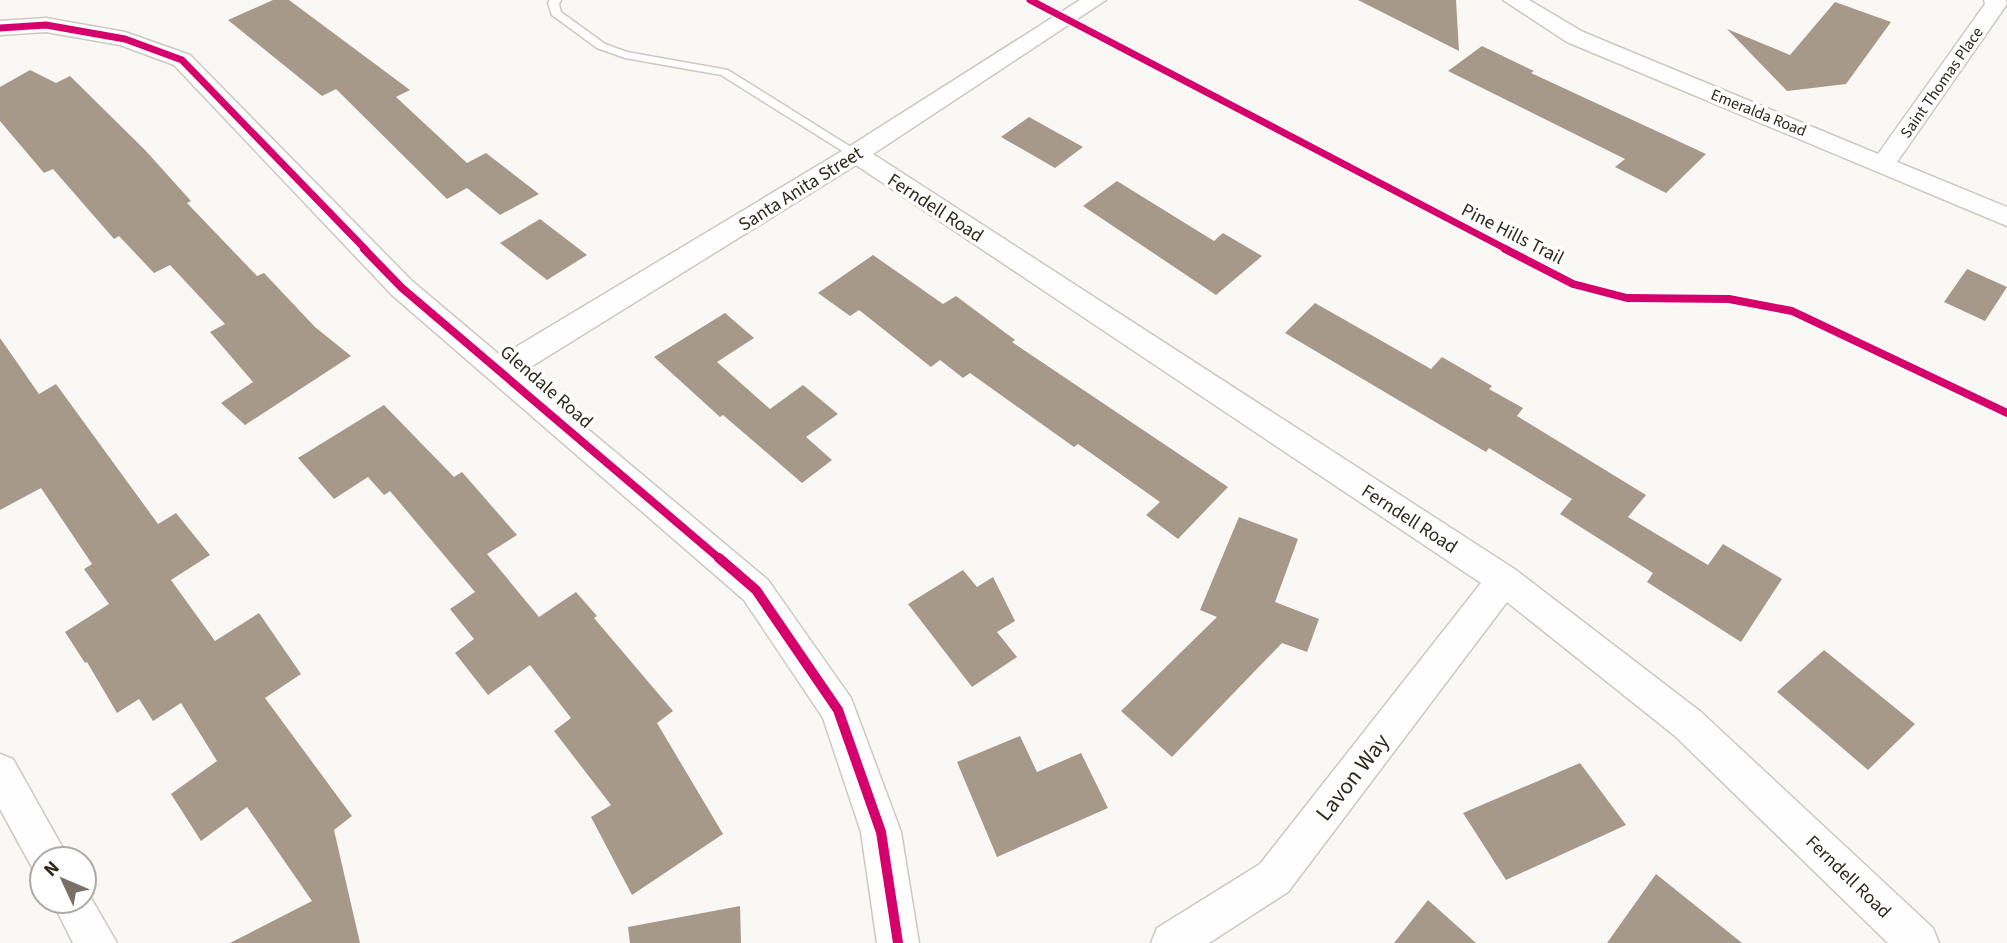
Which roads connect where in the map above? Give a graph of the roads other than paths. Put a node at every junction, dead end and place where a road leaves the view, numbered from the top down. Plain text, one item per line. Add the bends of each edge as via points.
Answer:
1 (555, 0) edge
2 (1095, 0) edge
3 (1514, 0) edge
4 (1995, 0) edge
5 (0, 29) edge
6 (856, 154) junction
7 (1883, 164) junction
8 (2007, 217) edge
9 (502, 370) junction
10 (1504, 580) junction
11 (0, 772) edge
12 (41, 845) edge
13 (80, 915) edge
14 (96, 943) edge
15 (898, 943) edge
16 (1172, 943) edge
17 (1918, 943) edge

1 - 6 lane via 556,13 601,46 625,55 724,72
2 - 6 street, Santa Anita Street
3 - 7 street, Emeralda Road via 1576,37
4 - 7 street, Saint Thomas Place
5 - 9 street, Glendale Road via 46,25 125,39 182,60 402,288
6 - 9 street, Santa Anita Street
6 - 10 street, Ferndell Road
7 - 8 street, Emeralda Road
9 - 15 street, Glendale Road via 756,590 771,611 838,710 881,832
10 - 16 street, Lavon Way via 1274,878
10 - 17 street, Ferndell Road via 1688,724
11 - 12 street
13 - 14 street

